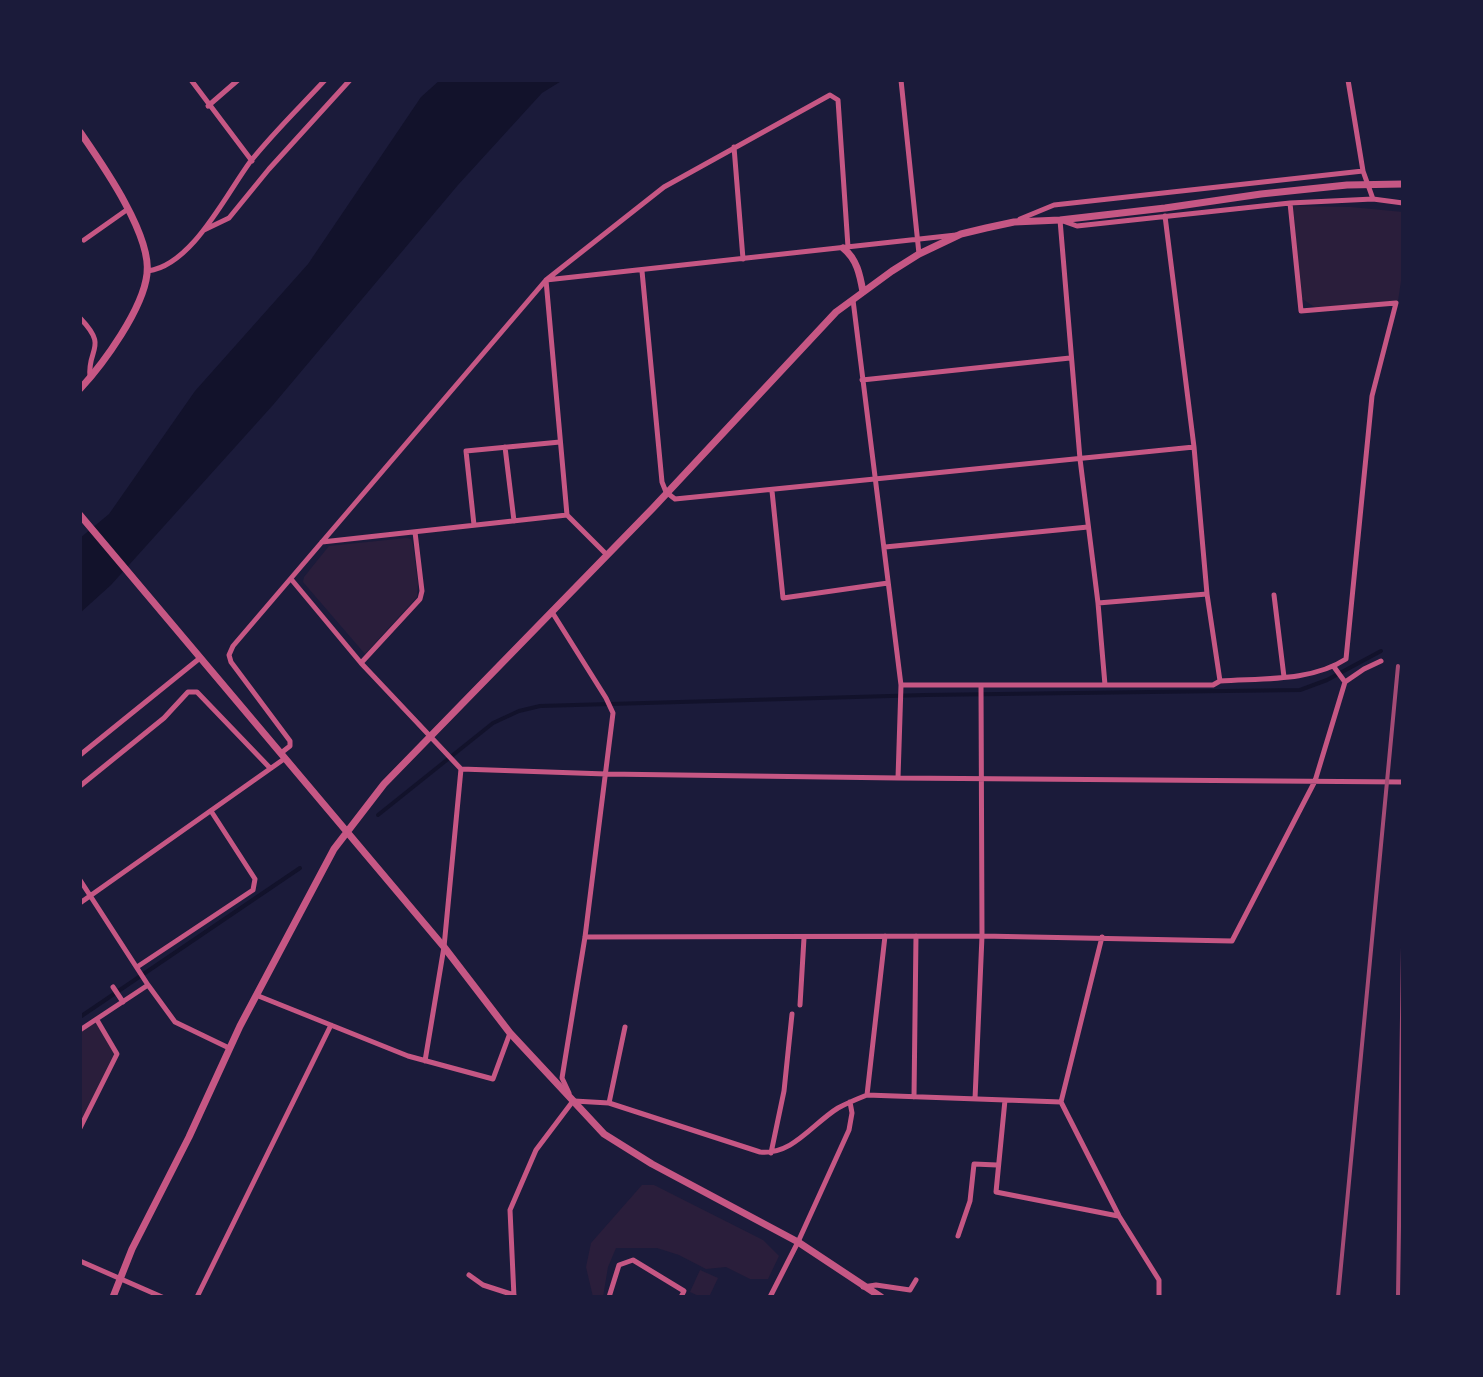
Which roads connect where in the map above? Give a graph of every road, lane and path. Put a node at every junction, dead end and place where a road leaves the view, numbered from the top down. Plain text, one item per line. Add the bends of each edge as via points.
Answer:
1 (191, 80) edge
2 (238, 80) edge
3 (325, 80) edge
4 (350, 80) edge
5 (901, 80) edge
6 (1348, 80) edge
7 (208, 106) junction
8 (80, 132) edge
9 (734, 147) junction
10 (252, 161) junction
11 (1363, 171) junction
12 (1403, 184) edge
13 (1373, 199) junction
14 (1290, 203) junction
15 (1403, 203) edge
16 (128, 209) junction
17 (1165, 216) junction
18 (1060, 220) junction
19 (1014, 222) junction
20 (204, 230) junction
21 (961, 234) junction
22 (918, 239) junction
23 (84, 240) dead end
24 (845, 247) junction
25 (919, 254) junction
26 (743, 259) junction
27 (148, 271) junction
28 (642, 271) junction
29 (546, 280) junction
30 (863, 292) junction
31 (853, 299) junction
32 (80, 318) edge
33 (1070, 358) junction
34 (90, 378) junction
35 (862, 380) junction
36 (80, 389) edge
37 (560, 442) junction
38 (505, 447) junction
39 (1194, 447) junction
40 (1080, 459) junction
41 (878, 480) junction
42 (772, 491) junction
43 (666, 492) junction
44 (80, 515) edge
45 (567, 515) junction
46 (514, 521) junction
47 (474, 525) junction
48 (1088, 527) junction
49 (415, 532) junction
50 (320, 542) junction
51 (885, 547) junction
52 (607, 555) junction
53 (291, 579) junction
54 (888, 583) junction
55 (1207, 594) junction
56 (1274, 595) dead end
57 (1098, 603) junction
58 (552, 612) junction
59 (200, 658) junction
60 (1381, 661) dead end
61 (361, 663) junction
62 (1336, 669) junction
63 (1284, 677) junction
64 (1344, 680) junction
65 (1220, 681) junction
66 (1105, 685) junction
67 (901, 687) junction
68 (981, 688) junction
69 (429, 736) junction
70 (80, 755) edge
71 (282, 757) junction
72 (458, 767) junction
73 (270, 768) junction
74 (606, 774) junction
75 (982, 777) junction
76 (898, 778) junction
77 (1315, 781) junction
78 (1403, 782) edge
79 (80, 786) edge
80 (211, 811) junction
81 (347, 832) junction
82 (80, 880) edge
83 (91, 896) junction
84 (80, 903) edge
85 (885, 936) junction
86 (916, 936) junction
87 (982, 936) junction
88 (585, 937) junction
89 (1102, 937) junction
90 (804, 938) junction
91 (444, 947) junction
92 (137, 967) junction
93 (147, 982) junction
94 (113, 987) dead end
95 (256, 995) junction
96 (123, 1002) junction
97 (800, 1005) dead end
98 (792, 1014) dead end
99 (97, 1020) junction
100 (331, 1025) junction
101 (625, 1027) dead end
102 (81, 1028) edge
103 (510, 1033) junction
104 (229, 1048) junction
105 (425, 1061) junction
106 (867, 1095) junction
107 (914, 1097) junction
108 (975, 1099) junction
109 (1005, 1100) junction
110 (573, 1101) junction
111 (850, 1102) junction
112 (1061, 1102) junction
113 (609, 1103) junction
114 (80, 1128) edge
115 (771, 1153) junction
116 (997, 1165) junction
117 (1119, 1216) junction
118 (958, 1236) dead end
119 (798, 1242) junction
120 (80, 1261) edge
121 (469, 1275) dead end
122 (119, 1277) junction
123 (916, 1280) dead end
124 (862, 1287) junction
125 (514, 1296) edge
126 (113, 1297) edge
127 (162, 1297) edge
128 (197, 1297) edge
129 (609, 1297) edge
130 (681, 1297) edge
131 (770, 1297) edge
132 (881, 1297) edge
133 (1159, 1297) edge

1 - 7 street
2 - 7 street
3 - 10 street
4 - 20 street via 229,218
5 - 22 street
6 - 11 street
7 - 10 street
8 - 16 street
9 - 24 street via 830,95 838,100
9 - 26 street
9 - 29 street via 664,187
10 - 20 street
11 - 13 street
11 - 19 street via 1054,205
12 - 18 street via 1261,194
13 - 14 street
13 - 15 street
14 - 17 street
14 - 62 street via 1301,311 1396,303 1372,396 1346,659
16 - 23 street
16 - 27 street
17 - 18 street via 1077,226
17 - 39 street
18 - 19 street
18 - 33 street
19 - 21 street
20 - 27 street via 170,265
21 - 22 street
21 - 25 street
22 - 24 street
22 - 25 street
24 - 26 street
24 - 30 street via 859,270
25 - 30 street
26 - 28 street
27 - 34 street via 136,308
28 - 29 street
28 - 43 street
29 - 37 street
29 - 50 street
30 - 31 street
31 - 35 street
31 - 43 street
32 - 34 street via 95,339
33 - 35 street
33 - 40 street
34 - 36 street
35 - 41 street
37 - 38 street
37 - 45 street
38 - 46 street
38 - 47 street via 466,451
39 - 40 street
39 - 55 street
40 - 41 street
40 - 48 street
41 - 42 street
41 - 51 street
42 - 43 street via 675,499
42 - 54 street via 783,598
43 - 52 street
44 - 59 street
45 - 46 street
45 - 52 street
46 - 47 street
47 - 49 street
48 - 51 street
48 - 57 street
49 - 50 street
49 - 61 street via 420,599
50 - 53 street
51 - 54 street
52 - 58 street
53 - 61 street
53 - 71 street via 229,655 290,741
54 - 67 street
55 - 57 street
55 - 65 street
56 - 63 street
57 - 66 street
58 - 69 street
58 - 74 street via 613,713
59 - 70 street
59 - 71 street
60 - 64 street
61 - 69 street
62 - 63 street
62 - 64 street
63 - 65 street
64 - 77 street
65 - 66 street
66 - 68 street
67 - 68 street
67 - 76 street
68 - 75 street
69 - 72 street
69 - 81 street
71 - 73 street
71 - 81 street
72 - 74 street
72 - 91 street
73 - 79 street via 197,692 188,692
73 - 80 street
74 - 76 street
74 - 88 street
75 - 76 street
75 - 77 street
75 - 87 street
77 - 78 street
77 - 89 street via 1232,941
80 - 83 street
80 - 92 street via 255,879 253,890
81 - 91 street
81 - 95 street
82 - 83 street
83 - 84 street
83 - 92 street
85 - 86 street
85 - 90 street
85 - 106 street
86 - 87 street
86 - 107 street
87 - 89 street
87 - 108 street
88 - 90 street
88 - 110 street via 562,1078
89 - 112 street
90 - 97 street
91 - 103 street
91 - 105 street
92 - 93 street
93 - 96 street
93 - 104 street via 175,1022
94 - 96 street
95 - 100 street
95 - 104 street
96 - 99 street
98 - 115 street
99 - 102 street
99 - 114 street via 117,1054
100 - 105 street
100 - 128 street
101 - 113 street
103 - 105 street via 493,1079
103 - 110 street
104 - 122 street
106 - 107 street
106 - 111 street
107 - 108 street
108 - 109 street
109 - 112 street
109 - 116 street
110 - 113 street
110 - 119 street via 618,1144
110 - 125 street via 536,1150 510,1210
111 - 115 street via 783,1151
111 - 119 street via 849,1130
112 - 117 street
113 - 115 street
116 - 117 street via 996,1192
116 - 118 street via 974,1164 970,1201
117 - 133 street via 1159,1280
119 - 124 street
119 - 131 street
120 - 122 street
121 - 125 street
122 - 126 street
122 - 127 street
123 - 124 street via 910,1290
124 - 132 street
129 - 130 street via 619,1265 633,1260 684,1291

